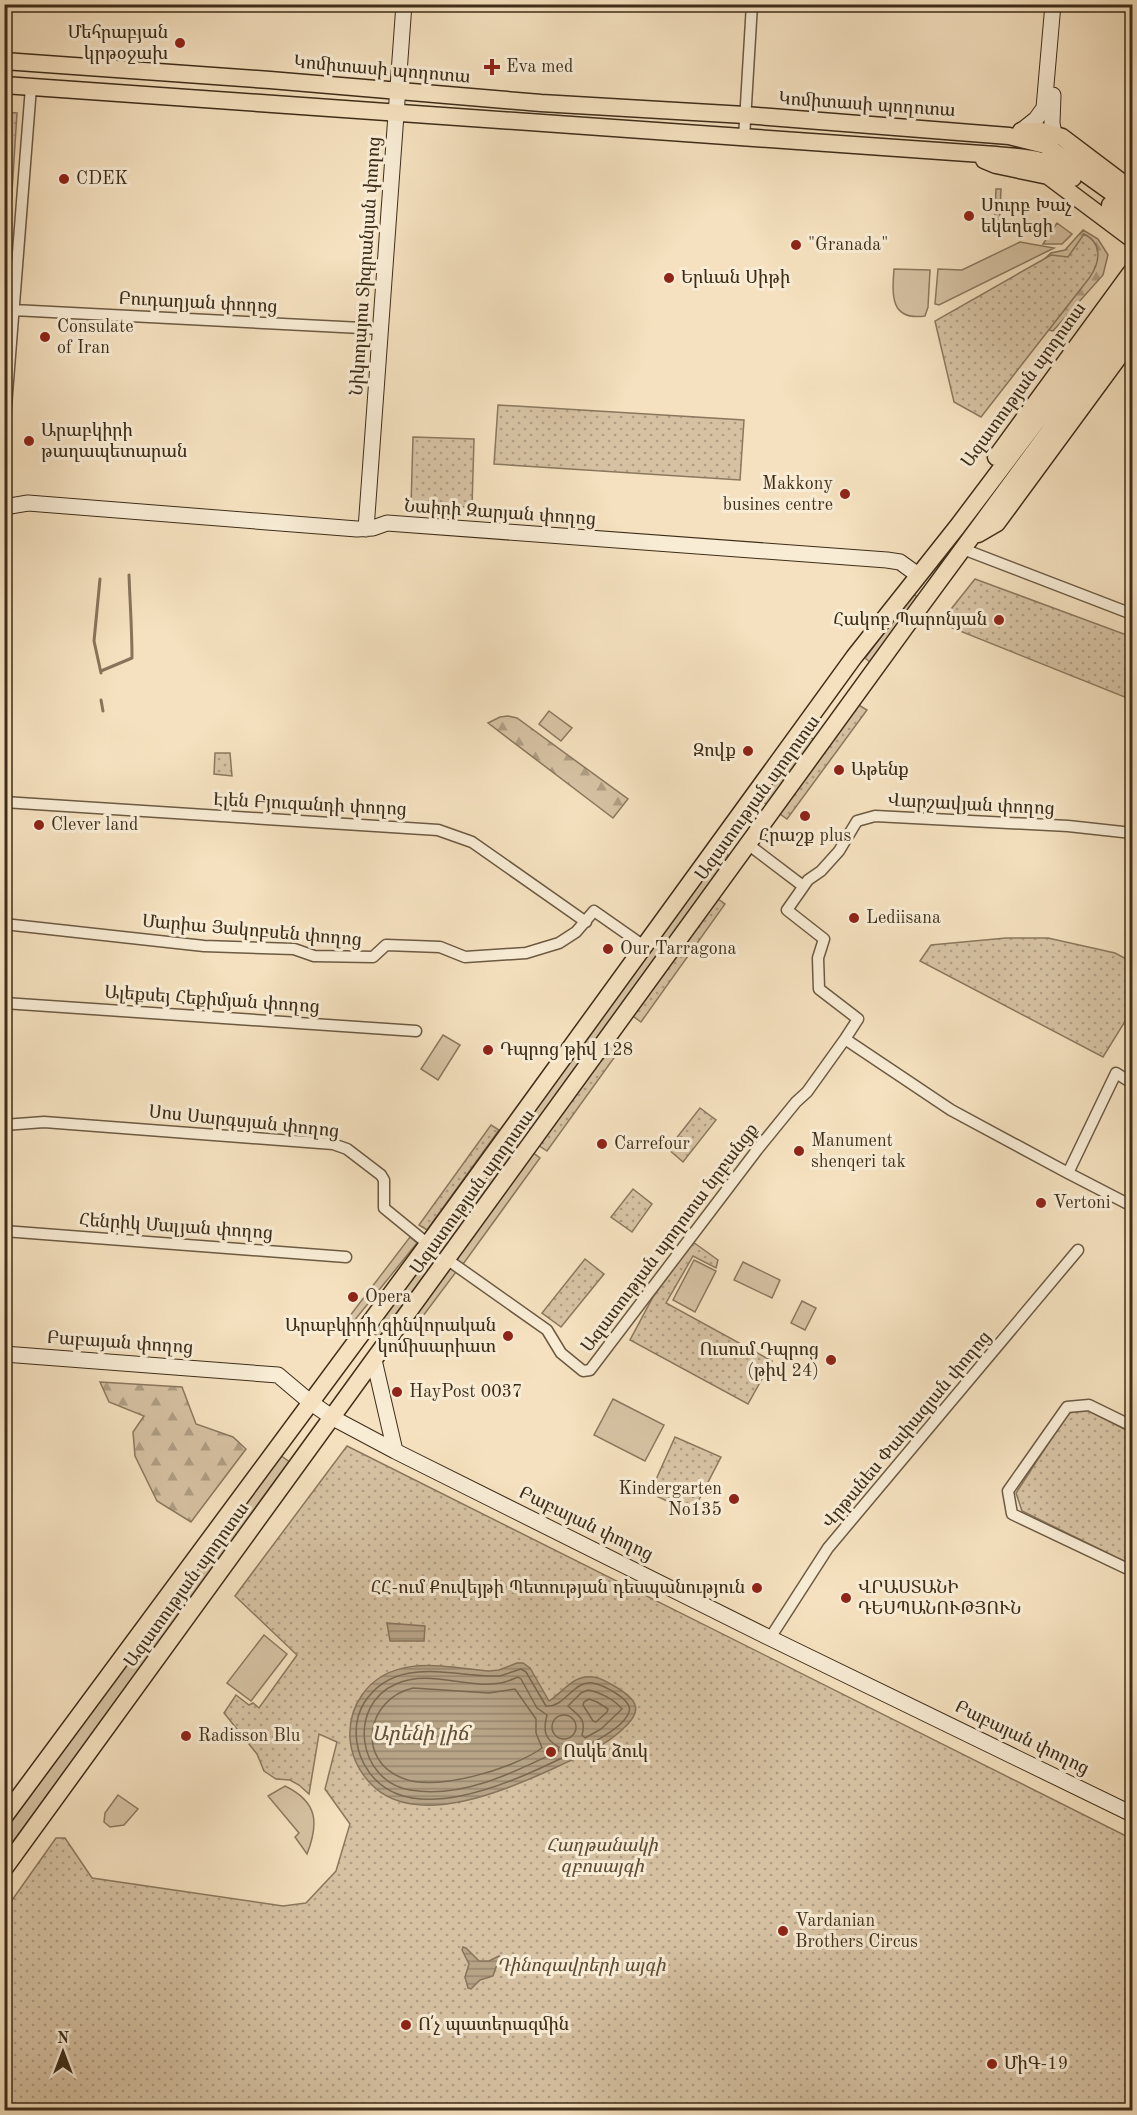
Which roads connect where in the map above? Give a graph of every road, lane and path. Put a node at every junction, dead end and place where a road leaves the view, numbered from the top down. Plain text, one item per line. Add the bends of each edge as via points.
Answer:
1 (396, 4) edge
2 (404, 4) edge
3 (752, 4) edge
4 (1053, 4) edge
5 (1059, 4) edge
6 (4, 62) edge
7 (4, 85) edge
8 (31, 87) junction
9 (394, 90) junction
10 (393, 111) junction
11 (745, 115) junction
12 (1015, 133) junction
13 (1054, 134) junction
14 (744, 138) junction
15 (970, 153) junction
16 (1132, 190) edge
17 (1132, 216) edge
18 (1132, 239) edge
19 (1132, 271) edge
20 (1132, 295) edge
21 (13, 310) junction
22 (1132, 319) edge
23 (377, 329) junction
24 (1132, 339) edge
25 (4, 432) edge
26 (4, 507) edge
27 (957, 527) junction
28 (362, 529) junction
29 (968, 543) junction
30 (918, 575) junction
31 (1132, 614) edge
32 (854, 657) junction
33 (873, 671) junction
34 (4, 802) edge
35 (1132, 833) edge
36 (749, 845) junction
37 (803, 886) junction
38 (586, 922) junction
39 (4, 924) edge
40 (644, 946) junction
41 (4, 1003) edge
42 (417, 1031) dead end
43 (845, 1039) junction
44 (1132, 1083) edge
45 (4, 1125) edge
46 (1068, 1173) junction
47 (1132, 1206) edge
48 (4, 1231) edge
49 (428, 1244) junction
50 (1078, 1250) dead end
51 (346, 1257) dead end
52 (448, 1260) junction
53 (4, 1354) edge
54 (374, 1360) junction
55 (310, 1402) junction
56 (333, 1418) junction
57 (1132, 1426) edge
58 (395, 1452) junction
59 (1132, 1571) edge
60 (770, 1638) junction
61 (1132, 1814) edge
62 (4, 1817) edge
63 (4, 1869) edge

1 - 9 street, Նիկողայոս Տիգրանյան փողոց
2 - 9 street, Նիկողայոս Տիգրանյան փողոց
3 - 11 street
4 - 12 street via 1044,108 1036,119
5 - 13 street
6 - 9 main road, Կոմիտասի պողոտա
7 - 8 main road, Կոմիտասի պողոտա
8 - 10 main road, Կոմիտասի պողոտա
8 - 21 street
9 - 10 street, Նիկողայոս Տիգրանյան փողոց
9 - 11 main road, Կոմիտասի պողոտա
10 - 14 main road, Կոմիտասի պողոտա
10 - 23 street, Նիկողայոս Տիգրանյան փողոց
11 - 12 main road, Կոմիտասի պողոտա
11 - 14 street
12 - 13 main road, Կոմիտասի պողոտա
12 - 17 main road, Կոմիտասի պողոտա via 1045,145
13 - 16 main road, Կոմիտասի պողոտա
14 - 15 main road, Կոմիտասի պողոտա
15 - 17 main road, Կոմիտասի պողոտա via 1038,158 1057,166
15 - 18 main road, Կոմիտասի պողոտա via 996,165 1048,176
19 - 27 main road, Ազատության պողոտա via 964,501
20 - 27 main road, Ազատության պողոտա
21 - 23 street, Բուդաղյան փողոց
21 - 25 street
22 - 29 main road, Ազատության պողոտա
23 - 28 street, Նիկողայոս Տիգրանյան փողոց
24 - 29 main road, Ազատության պողոտա via 998,523
26 - 28 street, Նաիրի Զարյան փողոց via 28,503
27 - 30 main road, Ազատության պողոտա
28 - 30 street, Նաիրի Զարյան փողոց via 387,523 821,555 900,562
29 - 31 street
29 - 33 main road, Ազատության պողոտա
30 - 32 main road, Ազատության պողոտա
32 - 33 main road
32 - 40 main road, Ազատության պողոտա
33 - 36 main road, Ազատության պողոտա
34 - 38 street, Էլեն Բյուզանդի փողոց via 438,830 472,842
35 - 37 street, Վարշավյան փողոց via 1034,824 866,817 857,821 839,851
36 - 37 street
36 - 52 main road, Ազատության պողոտա
37 - 43 street via 787,910 824,939 818,958 819,989 858,1019
38 - 39 street, Մարիա Յակոբսեն փողոց via 559,943 526,954 465,957 440,947 386,945 373,957 314,956 294,949 204,946
38 - 40 street via 594,911
40 - 49 main road, Ազատության պողոտա
41 - 42 street, Ալեքսեյ Հեքիմյան փողոց
43 - 46 street via 951,1110
43 - 52 street, Ազատության պողոտա նրբանցք via 590,1370 583,1371 561,1353 547,1330
44 - 46 street via 1116,1073
45 - 49 street, Սոս Սարգսյան փողոց via 44,1122 340,1145 381,1175 384,1208
46 - 47 street
48 - 51 street, Հենրիկ Մալյան փողոց
49 - 55 main road, Ազատության պողոտա
50 - 60 street, Վրթանես Փափազյան փողոց via 828,1548
52 - 54 main road, Ազատության պողոտա
53 - 55 street, Բաբայան փողոց via 278,1375
54 - 56 main road, Ազատության պողոտա
54 - 58 street
55 - 56 street, Բաբայան փողոց
55 - 62 main road, Ազատության պողոտա
56 - 58 street, Բաբայան փողոց
56 - 63 main road, Ազատության պողոտա
57 - 59 street via 1089,1405 1067,1407 1008,1491 1012,1514
58 - 60 street, Բաբայան փողոց
60 - 61 street, Բաբայան փողոց

